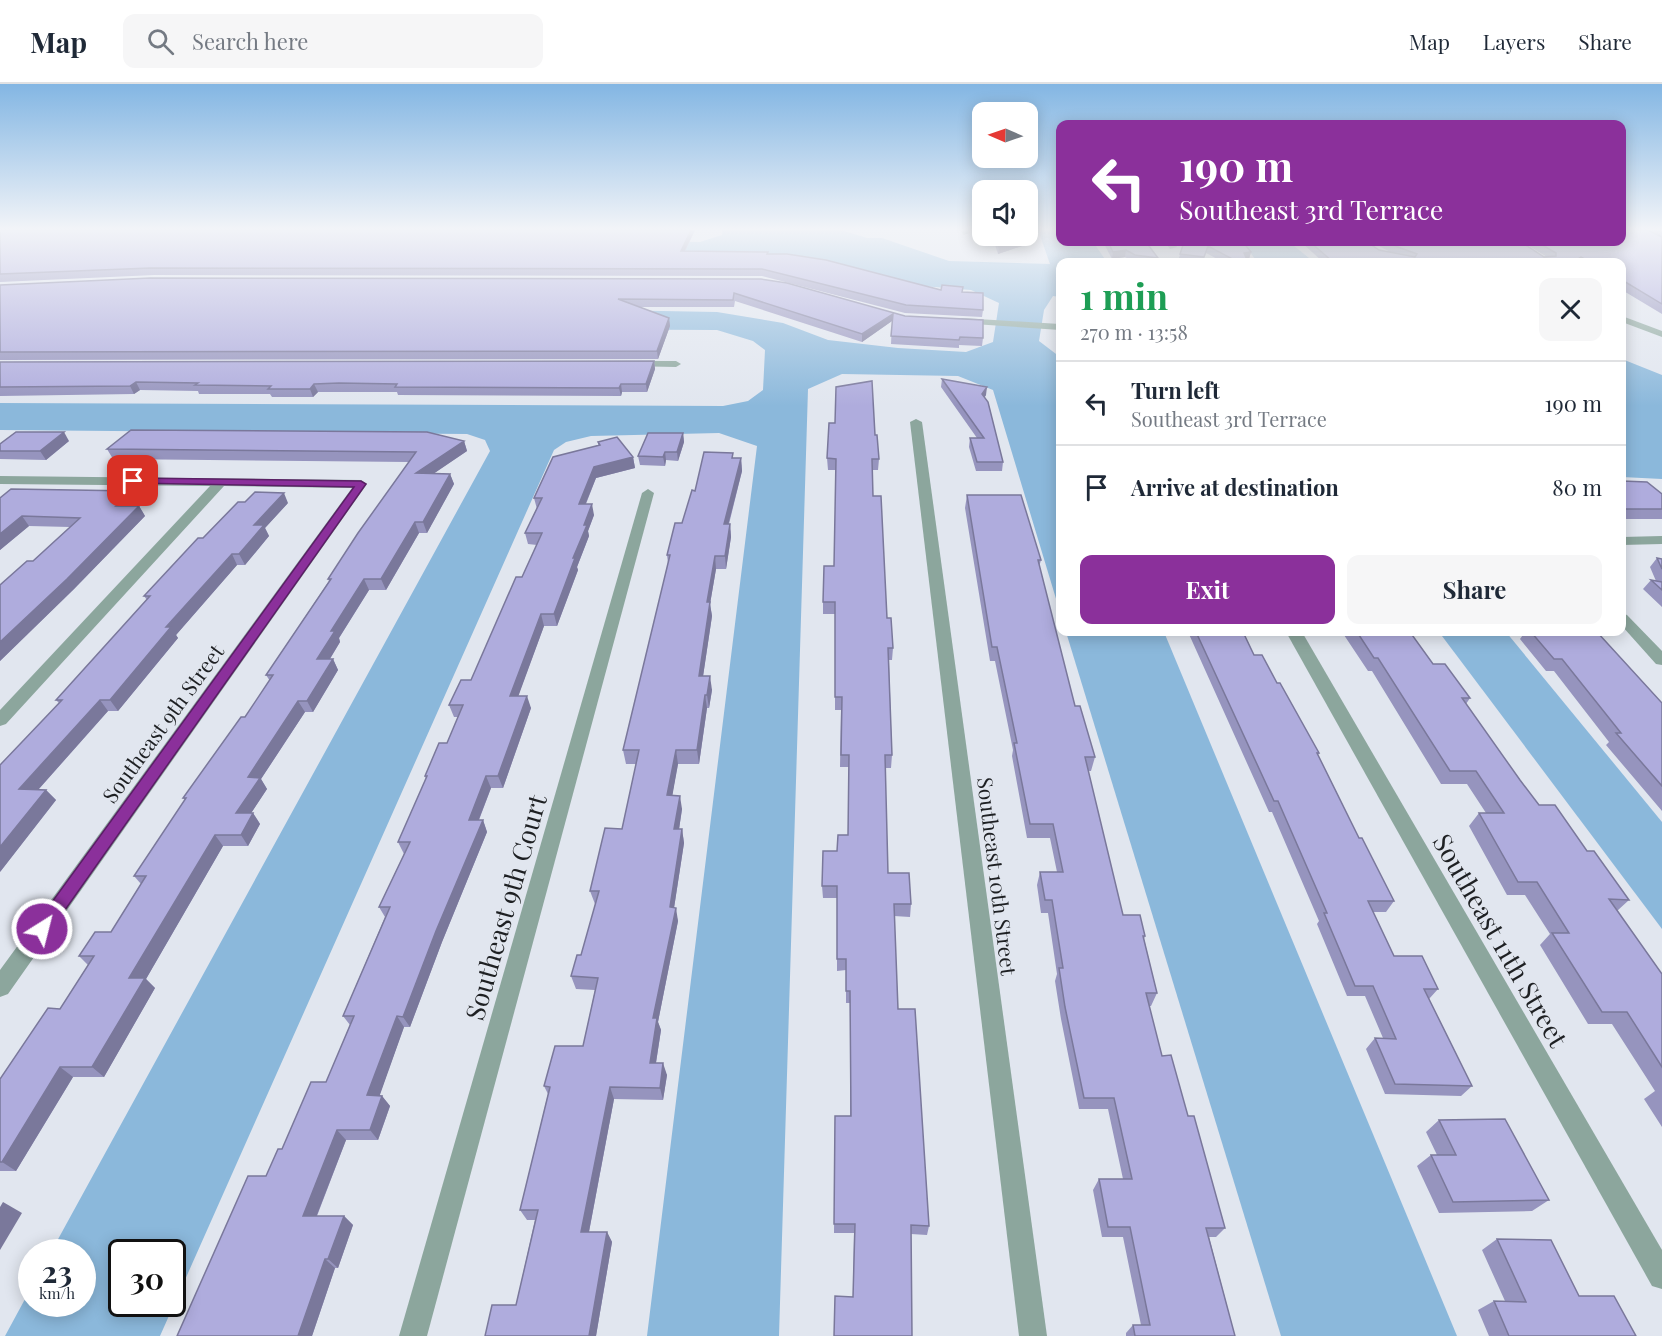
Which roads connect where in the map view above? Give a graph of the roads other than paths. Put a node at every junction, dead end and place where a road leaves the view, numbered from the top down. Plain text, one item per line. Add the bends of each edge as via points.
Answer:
1 (951, 321) edge
2 (1626, 321) edge
3 (1056, 326) edge
4 (1662, 334) edge
5 (622, 364) edge
6 (676, 364) dead end
7 (916, 422) dead end
8 (0, 480) edge
9 (221, 482) junction
10 (648, 492) dead end
11 (1626, 540) edge
12 (1662, 540) edge
13 (1626, 622) edge
14 (1296, 636) edge
15 (1662, 660) edge
16 (0, 720) edge
17 (0, 987) edge
18 (1662, 1276) edge
19 (413, 1336) edge
20 (1033, 1336) edge

1 - 3 street
2 - 4 street
5 - 6 street
7 - 20 street, Southeast 10th Street
8 - 9 street
9 - 16 street
9 - 17 street, Southeast 9th Street via 361,484
10 - 19 street, Southeast 9th Court
11 - 12 street
13 - 15 street
14 - 18 street, Southeast 11th Street

